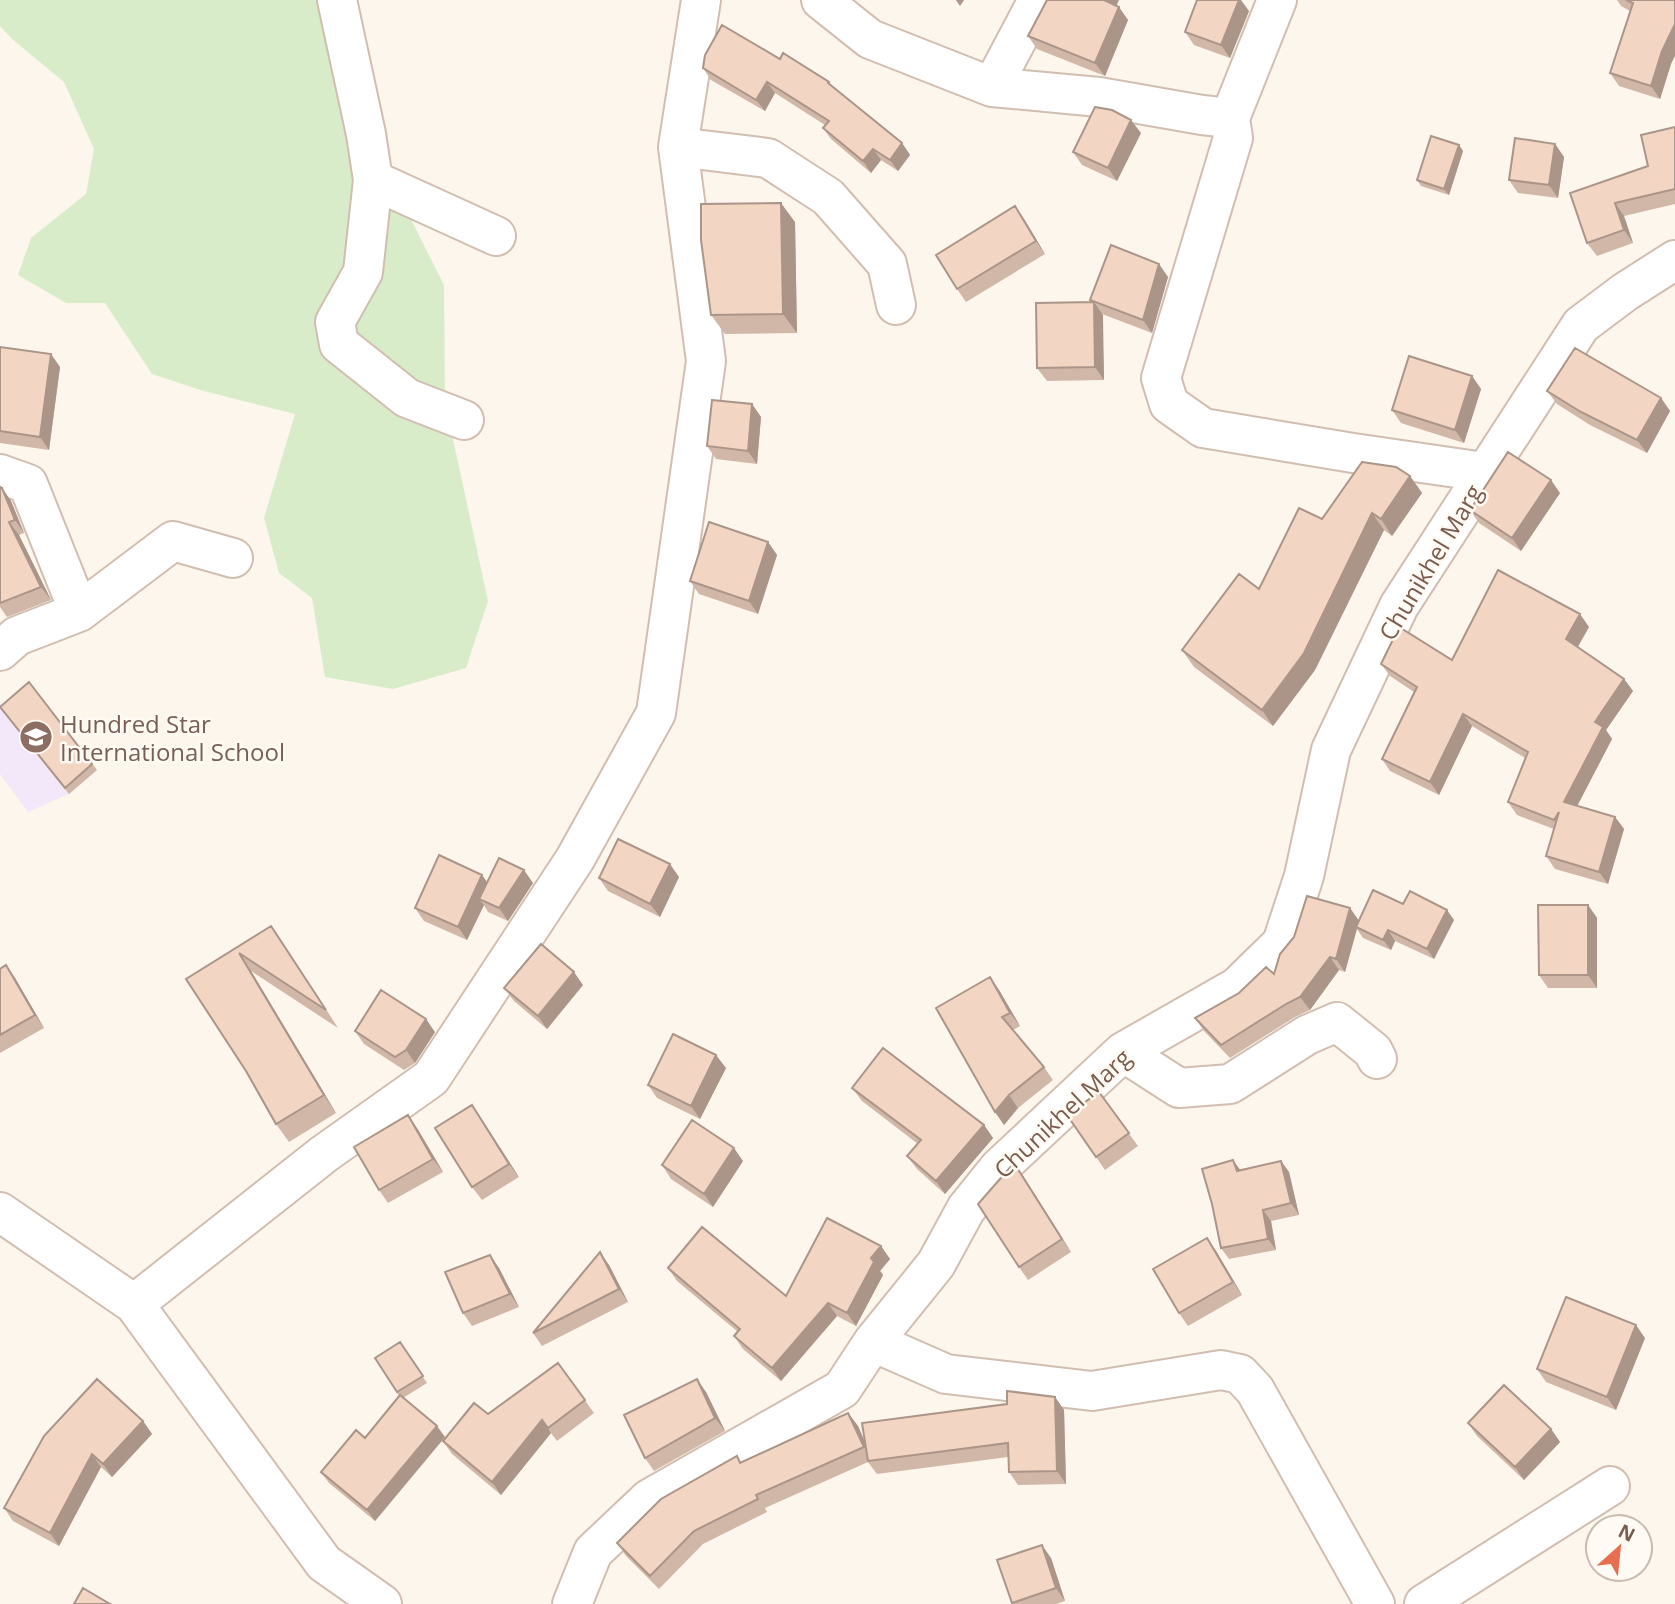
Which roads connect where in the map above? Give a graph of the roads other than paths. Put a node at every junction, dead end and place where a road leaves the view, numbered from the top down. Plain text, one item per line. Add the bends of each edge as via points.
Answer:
1 (337, 0) edge
2 (701, 0) edge
3 (821, 0) edge
4 (1038, 0) edge
5 (1276, 0) edge
6 (992, 87) junction
7 (1230, 118) junction
8 (678, 147) junction
9 (373, 180) junction
10 (496, 236) dead end
11 (1675, 260) edge
12 (896, 305) dead end
13 (464, 420) dead end
14 (1484, 472) junction
15 (0, 474) edge
16 (233, 558) dead end
17 (79, 612) junction
18 (0, 652) edge
19 (1124, 1052) junction
20 (1377, 1059) dead end
21 (0, 1212) edge
22 (134, 1304) junction
23 (873, 1342) junction
24 (1610, 1486) dead end
25 (382, 1604) edge
26 (572, 1604) edge
27 (1375, 1604) edge
28 (1424, 1604) edge

1 - 9 street
2 - 8 street
3 - 6 street via 870,39
4 - 6 street
5 - 7 street
6 - 7 street via 1099,97
7 - 14 street via 1233,138 1161,378 1168,404 1203,428
8 - 12 street via 768,158 828,197 887,264
8 - 22 street via 706,361 656,713 575,859 431,1079 324,1154
9 - 10 street
9 - 13 street via 363,272 335,322 339,344 407,398
11 - 14 street, Chunikhel Marg via 1581,326
14 - 19 street, Chunikhel Marg via 1399,606 1331,750 1304,876 1282,943 1237,987
15 - 17 street via 27,484
16 - 17 street via 173,541
17 - 18 street via 18,636
19 - 20 street via 1179,1088 1230,1084 1307,1035 1337,1022
19 - 23 street, Chunikhel Marg via 999,1168 966,1209 936,1264
21 - 22 street
22 - 25 street via 324,1563
23 - 26 street, Chunikhel Marg via 842,1389 649,1499 593,1552
23 - 27 street via 946,1374 1092,1391 1221,1370 1240,1374 1255,1390
24 - 28 street

